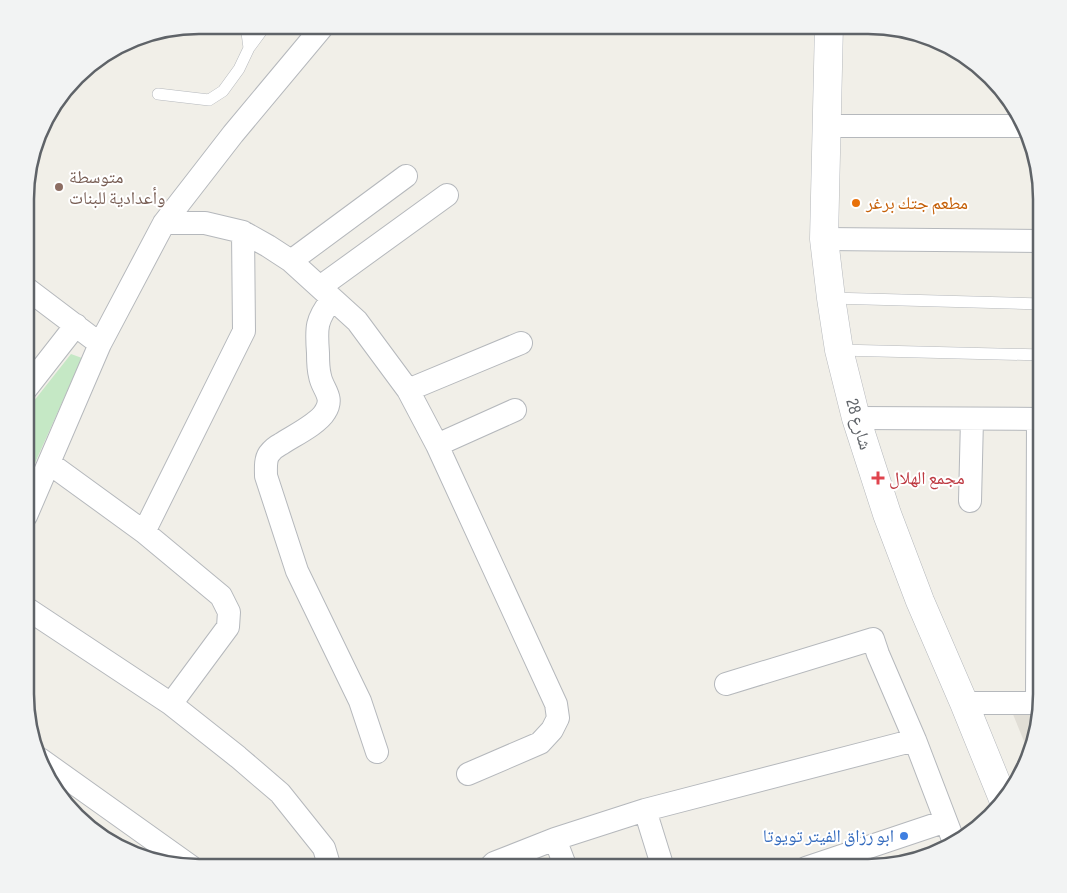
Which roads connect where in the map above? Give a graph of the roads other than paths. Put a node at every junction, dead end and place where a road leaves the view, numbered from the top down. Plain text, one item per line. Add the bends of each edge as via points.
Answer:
1 (247, 34) edge
2 (259, 34) edge
3 (316, 34) edge
4 (829, 34) edge
5 (249, 48) junction
6 (158, 94) dead end
7 (827, 126) junction
8 (1016, 126) edge
9 (406, 176) dead end
10 (447, 195) dead end
11 (164, 223) junction
12 (243, 232) junction
13 (824, 239) junction
14 (1033, 241) edge
15 (290, 261) junction
16 (326, 293) junction
17 (34, 294) edge
18 (831, 298) junction
19 (1033, 304) edge
20 (76, 326) junction
21 (521, 343) dead end
22 (100, 344) junction
23 (839, 350) junction
24 (1033, 355) edge
25 (34, 379) edge
26 (408, 390) junction
27 (515, 410) dead end
28 (856, 418) junction
29 (972, 419) junction
30 (1033, 419) edge
31 (438, 445) junction
32 (49, 463) junction
33 (34, 498) edge
34 (970, 501) dead end
35 (144, 532) junction
36 (34, 613) edge
37 (726, 684) dead end
38 (964, 703) junction
39 (1033, 703) edge
40 (171, 704) junction
41 (915, 740) junction
42 (377, 752) dead end
43 (51, 767) edge
44 (468, 774) dead end
45 (1000, 792) edge
46 (645, 810) junction
47 (946, 821) junction
48 (952, 836) edge
49 (555, 839) junction
50 (179, 858) edge
51 (327, 859) edge
52 (506, 859) edge
53 (563, 859) edge
54 (660, 859) edge
55 (833, 859) edge

1 - 5 lane
2 - 5 lane
3 - 11 street
4 - 7 street, شارع 28
5 - 6 lane via 223,91 209,100
7 - 8 street
7 - 13 street, شارع 28
9 - 15 street
10 - 16 street
11 - 12 street via 204,223
11 - 22 street
12 - 15 street
12 - 35 street via 244,331
13 - 14 street
13 - 18 street, شارع 28
15 - 16 street
16 - 26 street via 357,321
16 - 42 street via 316,330 320,378 328,392 326,411 269,454 266,476 297,571 360,701
17 - 20 street
18 - 19 lane
18 - 23 street, شارع 28
20 - 22 street
20 - 25 street
21 - 26 street
22 - 32 street
23 - 24 lane
23 - 28 street, شارع 28
26 - 31 street
27 - 31 street
28 - 29 street
28 - 38 street, شارع 28 via 913,584
29 - 30 street
29 - 34 street
31 - 44 street via 556,704 558,718 540,743
32 - 33 street
32 - 35 street
35 - 40 street via 221,596 229,612 228,627
36 - 40 street
37 - 41 street via 873,639
38 - 39 street
38 - 45 street, شارع 28
40 - 51 street via 280,793 324,848
41 - 46 street
41 - 47 street
43 - 50 street
46 - 49 street
46 - 54 street
47 - 48 street
47 - 55 street
49 - 52 street
49 - 53 street

